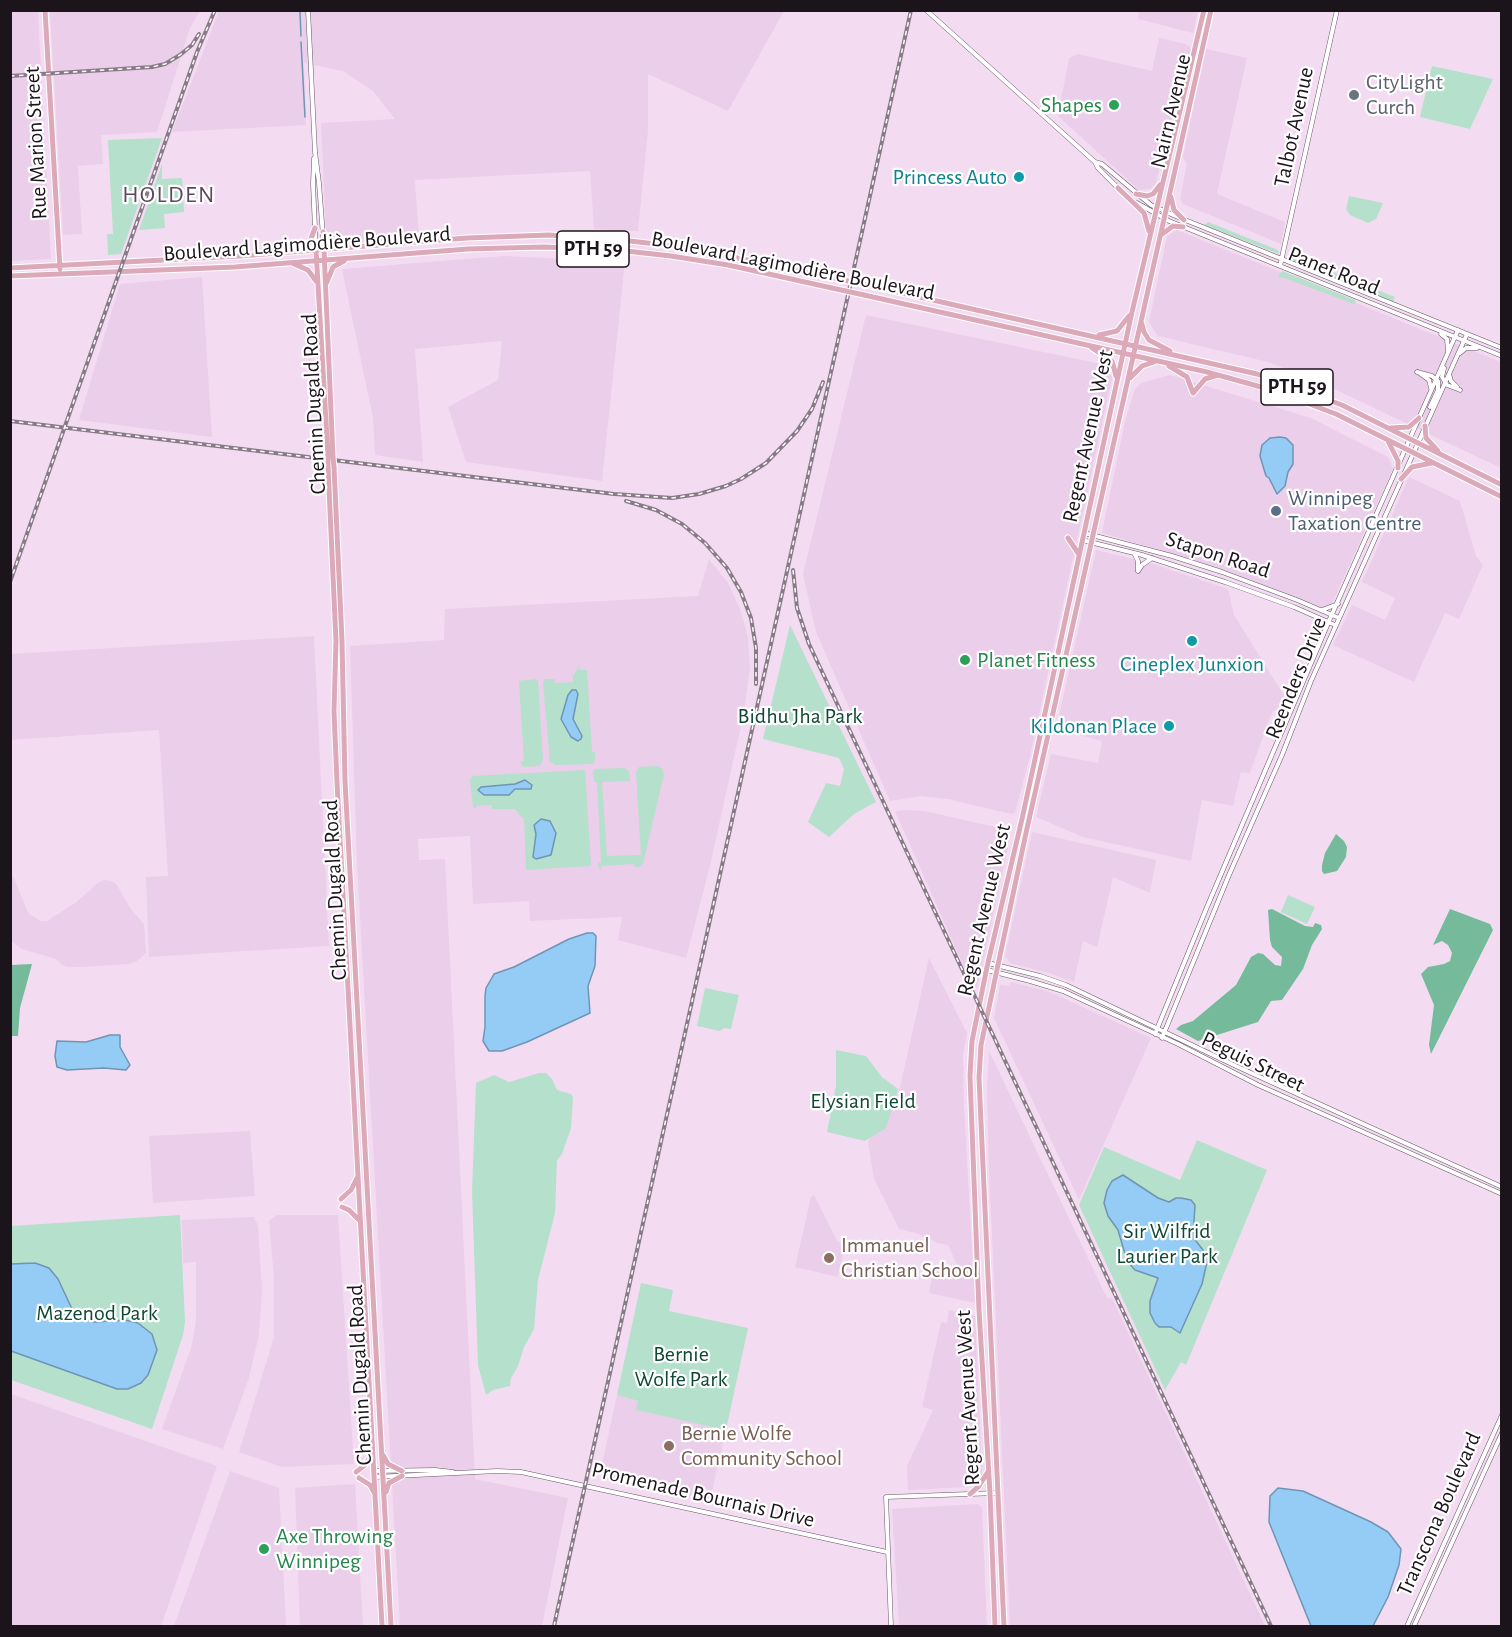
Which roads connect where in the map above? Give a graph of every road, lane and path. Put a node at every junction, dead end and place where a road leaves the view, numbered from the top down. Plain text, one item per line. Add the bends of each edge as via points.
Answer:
1 (45, 10) edge
2 (308, 10) edge
3 (926, 10) edge
4 (1204, 10) edge
5 (1210, 10) edge
6 (1337, 10) edge
7 (1191, 82) junction
8 (315, 152) junction
9 (1170, 153) junction
10 (1178, 156) junction
11 (1095, 162) junction
12 (1112, 173) junction
13 (1166, 173) junction
14 (1107, 177) junction
15 (1118, 188) junction
16 (1170, 191) junction
17 (1136, 194) junction
18 (1157, 208) junction
19 (1166, 212) junction
20 (1155, 215) junction
21 (1164, 219) junction
22 (1184, 220) junction
23 (1183, 227) junction
24 (315, 228) junction
25 (322, 232) junction
26 (1150, 237) junction
27 (1160, 237) junction
28 (346, 248) junction
29 (316, 250) junction
30 (324, 250) junction
31 (301, 252) junction
32 (352, 258) junction
33 (1281, 259) junction
34 (324, 260) junction
35 (317, 261) junction
36 (292, 263) junction
37 (59, 266) junction
38 (1278, 266) junction
39 (10, 268) edge
40 (60, 273) junction
41 (10, 276) edge
42 (318, 285) junction
43 (326, 290) junction
44 (1132, 312) junction
45 (1141, 320) junction
46 (1437, 330) junction
47 (1458, 330) junction
48 (1467, 334) junction
49 (1094, 336) junction
50 (1455, 337) junction
51 (1463, 340) junction
52 (1125, 343) junction
53 (1136, 345) junction
54 (1089, 346) junction
55 (1482, 348) junction
56 (1502, 348) edge
57 (1123, 353) junction
58 (1177, 354) junction
59 (1133, 356) junction
60 (1447, 356) junction
61 (1502, 356) edge
62 (1455, 358) junction
63 (1160, 362) junction
64 (1450, 369) junction
65 (1219, 375) junction
66 (1437, 378) junction
67 (1128, 379) junction
68 (1117, 381) junction
69 (1445, 382) junction
70 (1431, 391) junction
71 (1428, 417) junction
72 (1419, 418) junction
73 (1425, 426) junction
74 (1389, 428) junction
75 (1410, 439) junction
76 (1388, 440) junction
77 (1417, 443) junction
78 (1406, 449) junction
79 (1413, 453) junction
80 (1444, 456) junction
81 (330, 457) junction
82 (1434, 463) junction
83 (331, 467) junction
84 (1398, 468) junction
85 (1097, 469) junction
86 (1108, 471) junction
87 (1401, 479) junction
88 (1502, 485) edge
89 (1502, 497) edge
90 (1083, 533) junction
91 (1094, 536) junction
92 (1068, 538) dead end
93 (1082, 540) junction
94 (1092, 543) junction
95 (1361, 550) junction
96 (1368, 552) junction
97 (1134, 553) junction
98 (1079, 554) junction
99 (1172, 556) junction
100 (1152, 558) junction
101 (1170, 565) junction
102 (1228, 574) junction
103 (1225, 582) junction
104 (1338, 604) junction
105 (1322, 610) junction
106 (1333, 615) junction
107 (1339, 618) junction
108 (1329, 621) junction
109 (1335, 624) junction
110 (1054, 671) junction
111 (1051, 683) junction
112 (1060, 683) junction
113 (1057, 695) junction
114 (1042, 725) junction
115 (1049, 732) junction
116 (1047, 742) junction
117 (1037, 750) junction
118 (1035, 759) junction
119 (1042, 760) junction
120 (988, 963) junction
121 (997, 965) junction
122 (986, 970) junction
123 (995, 973) junction
124 (1158, 1028) junction
125 (1165, 1031) junction
126 (1155, 1034) junction
127 (1162, 1038) junction
128 (981, 1118) junction
129 (972, 1119) junction
130 (358, 1170) junction
131 (1502, 1187) edge
132 (1502, 1194) edge
133 (341, 1199) dead end
134 (342, 1207) dead end
135 (976, 1216) junction
136 (361, 1224) junction
137 (986, 1225) junction
138 (1502, 1415) edge
139 (1502, 1433) edge
140 (382, 1450) junction
141 (373, 1453) junction
142 (989, 1471) junction
143 (356, 1472) dead end
144 (402, 1473) junction
145 (374, 1474) junction
146 (382, 1474) junction
147 (359, 1478) dead end
148 (990, 1493) junction
149 (997, 1493) junction
150 (970, 1494) junction
151 (375, 1496) junction
152 (384, 1500) junction
153 (887, 1552) junction
154 (382, 1626) edge
155 (391, 1626) edge
156 (891, 1626) edge
157 (995, 1626) edge
158 (1004, 1626) edge
159 (1407, 1626) edge
160 (1414, 1626) edge

1 - 37 main road, Rue Marion Street
2 - 8 street, Chemin Dugald Road
3 - 11 street
4 - 7 main road, Nairn Avenue
5 - 7 main road, Nairn Avenue
6 - 33 street, Talbot Avenue
7 - 9 main road, Nairn Avenue
7 - 10 main road, Nairn Avenue
8 - 24 street, Chemin Dugald Road
8 - 25 street, Chemin Dugald Road
9 - 10 main road
9 - 13 main road, Nairn Avenue
10 - 16 main road, Nairn Avenue
11 - 12 street, Panet Road
11 - 14 street, Panet Road
12 - 14 street
12 - 17 street, Panet Road
13 - 17 main road via 1156,192 1147,196
13 - 18 main road, Nairn Avenue
14 - 15 street, Panet Road
15 - 20 street, Panet Road
15 - 26 main road via 1144,213
16 - 19 main road, Nairn Avenue
16 - 22 main road via 1173,210
17 - 18 street, Panet Road
18 - 19 street, Panet Road
18 - 20 main road, Nairn Avenue
19 - 21 main road, Nairn Avenue
19 - 22 street, Panet Road
20 - 21 street, Panet Road
20 - 26 main road, Regent Avenue West
21 - 23 street, Panet Road
21 - 27 main road, Regent Avenue West
22 - 33 street, Panet Road
23 - 27 main road via 1173,226
23 - 38 street, Panet Road
24 - 29 street, Chemin Dugald Road
24 - 31 main road
25 - 28 main road via 332,244
25 - 30 street, Chemin Dugald Road
26 - 44 main road, Regent Avenue West
27 - 45 main road, Regent Avenue West
28 - 30 main road, Boulevard Lagimodière Boulevard / PTH 59
28 - 49 main road, Boulevard Lagimodière Boulevard / PTH 59, bridge via 515,236 622,240 712,251
29 - 30 main road, Boulevard Lagimodière Boulevard / PTH 59
29 - 31 main road, Boulevard Lagimodière Boulevard / PTH 59
29 - 35 main road, Chemin Dugald Road
30 - 34 main road, Chemin Dugald Road
31 - 37 main road, Boulevard Lagimodière Boulevard / PTH 59
32 - 34 main road, Boulevard Lagimodière Boulevard / PTH 59
32 - 43 main road via 333,267
32 - 54 main road, Boulevard Lagimodière Boulevard / PTH 59, bridge via 491,248 608,249 706,261
33 - 38 street, Talbot Avenue
33 - 47 street, Panet Road
34 - 35 main road, Boulevard Lagimodière Boulevard / PTH 59
34 - 43 main road, Chemin Dugald Road
35 - 36 main road, Boulevard Lagimodière Boulevard / PTH 59
35 - 42 main road, Chemin Dugald Road
36 - 40 main road, Boulevard Lagimodière Boulevard / PTH 59
36 - 42 main road via 311,272
37 - 39 main road, Boulevard Lagimodière Boulevard / PTH 59
37 - 40 main road, Rue Marion Street
38 - 46 street, Panet Road
40 - 41 main road, Boulevard Lagimodière Boulevard / PTH 59
42 - 81 main road, Chemin Dugald Road
43 - 81 main road, Chemin Dugald Road
44 - 49 main road via 1117,331
44 - 52 main road, Regent Avenue West
45 - 53 main road, Regent Avenue West
45 - 58 main road via 1149,340
46 - 50 street, Panet Road
46 - 60 street via 1447,339
47 - 48 street, Panet Road
47 - 50 street, Reenders Drive
48 - 51 street, Reenders Drive
48 - 56 street, Panet Road
49 - 52 main road, Boulevard Lagimodière Boulevard / PTH 59
50 - 51 street, Panet Road
50 - 60 street, Reenders Drive
51 - 55 street, Panet Road
51 - 62 street, Reenders Drive
52 - 53 main road, Boulevard Lagimodière Boulevard / PTH 59
52 - 57 main road, Regent Avenue West
53 - 58 main road, Boulevard Lagimodière Boulevard / PTH 59
53 - 59 main road, Regent Avenue West
54 - 57 main road, Boulevard Lagimodière Boulevard / PTH 59
54 - 68 main road via 1112,361
55 - 61 street, Panet Road
55 - 62 street via 1466,348
57 - 59 main road, Boulevard Lagimodière Boulevard / PTH 59
57 - 68 main road, Regent Avenue West
58 - 74 main road, Boulevard Lagimodière Boulevard / PTH 59 via 1278,380
59 - 63 main road, Boulevard Lagimodière Boulevard / PTH 59
59 - 67 main road, Regent Avenue West
60 - 66 street, Reenders Drive
60 - 69 street via 1442,373
62 - 64 street, Reenders Drive
63 - 65 main road, Boulevard Lagimodière Boulevard / PTH 59
63 - 65 main road via 1187,377 1193,393 1205,379
63 - 67 main road via 1142,366
64 - 69 street, Reenders Drive
64 - 69 street via 1451,381 1460,390
65 - 76 main road, Boulevard Lagimodière Boulevard / PTH 59 via 1306,402
66 - 70 street, Reenders Drive
66 - 70 street via 1418,372 1430,381
66 - 71 street via 1439,386
67 - 86 main road, Regent Avenue West
68 - 85 main road, Regent Avenue West
69 - 71 street, Reenders Drive
70 - 72 street, Reenders Drive
71 - 73 street, Reenders Drive
72 - 74 main road via 1409,427
72 - 75 street, Reenders Drive
73 - 77 street, Reenders Drive
73 - 80 main road via 1426,438
74 - 75 main road, Boulevard Lagimodière Boulevard / PTH 59
75 - 77 main road, Boulevard Lagimodière Boulevard / PTH 59
75 - 78 street, Reenders Drive
76 - 78 main road, Boulevard Lagimodière Boulevard / PTH 59
76 - 84 main road
77 - 79 street, Reenders Drive
77 - 80 main road, Boulevard Lagimodière Boulevard / PTH 59
78 - 79 main road, Boulevard Lagimodière Boulevard / PTH 59
78 - 84 street, Reenders Drive
79 - 82 main road, Boulevard Lagimodière Boulevard / PTH 59
79 - 87 street, Reenders Drive
80 - 88 main road, Boulevard Lagimodière Boulevard / PTH 59
81 - 83 main road, Chemin Dugald Road, bridge
82 - 87 main road via 1415,465
82 - 89 main road, Boulevard Lagimodière Boulevard / PTH 59
83 - 130 main road, Chemin Dugald Road via 334,711
83 - 140 main road, Chemin Dugald Road
84 - 95 street, Reenders Drive
85 - 86 main road
85 - 90 main road, Regent Avenue West
86 - 91 main road, Regent Avenue West
87 - 96 street, Reenders Drive
90 - 91 street, Stapon Road
90 - 93 main road, Regent Avenue West
91 - 94 main road, Regent Avenue West
91 - 99 street, Stapon Road
92 - 98 main road
93 - 94 street, Stapon Road
93 - 98 main road, Regent Avenue West
94 - 97 street, Stapon Road
94 - 112 main road, Regent Avenue West
95 - 96 street
95 - 104 street, Reenders Drive
96 - 107 street, Reenders Drive
97 - 100 street, Stapon Road
97 - 100 street via 1138,571
98 - 110 main road, Regent Avenue West
99 - 101 street
99 - 102 street, Stapon Road
100 - 101 street, Stapon Road
101 - 103 street, Stapon Road
102 - 103 street
102 - 105 street, Stapon Road
103 - 108 street, Stapon Road
104 - 105 street
104 - 106 street, Reenders Drive
105 - 106 street, Stapon Road
106 - 107 street, Stapon Road
106 - 108 street, Reenders Drive
107 - 109 street, Reenders Drive
108 - 109 street, Stapon Road
108 - 124 street, Reenders Drive
109 - 125 street, Reenders Drive
110 - 111 main road, Regent Avenue West
110 - 112 main road
111 - 113 main road
111 - 114 main road, Regent Avenue West
112 - 113 main road, Regent Avenue West
113 - 115 main road, Regent Avenue West
114 - 115 main road
114 - 117 main road, Regent Avenue West
115 - 116 main road, Regent Avenue West
116 - 117 main road
116 - 119 main road, Regent Avenue West
117 - 118 main road, Regent Avenue West
118 - 119 main road
118 - 120 main road, Regent Avenue West
119 - 121 main road, Regent Avenue West
120 - 121 street, Peguis Street
120 - 122 main road, Regent Avenue West
121 - 123 main road, Regent Avenue West
121 - 124 street, Peguis Street via 1053,979
122 - 123 street, Peguis Street
122 - 129 main road, Regent Avenue West via 972,1041
123 - 126 street, Peguis Street via 1063,991
123 - 128 main road, Regent Avenue West via 981,1045
124 - 125 street, Peguis Street
124 - 126 street, Reenders Drive
125 - 127 street, Reenders Drive
125 - 131 street, Peguis Street
126 - 127 street, Peguis Street
127 - 132 street, Peguis Street
128 - 129 main road
128 - 137 main road, Regent Avenue West
129 - 135 main road, Regent Avenue West
130 - 133 main road via 351,1190
130 - 136 main road, Chemin Dugald Road
134 - 136 main road via 354,1213
135 - 137 main road
135 - 142 main road, Regent Avenue West
136 - 141 main road, Chemin Dugald Road
137 - 149 main road, Regent Avenue West
138 - 159 street, Transcona Boulevard
139 - 160 street, Transcona Boulevard
140 - 144 main road via 388,1464
140 - 146 main road, Chemin Dugald Road
141 - 143 main road
141 - 145 main road, Chemin Dugald Road
142 - 148 main road, Regent Avenue West
142 - 150 main road
144 - 146 street
144 - 152 main road via 389,1483
144 - 153 street, Promenade Bournais Drive via 511,1471 540,1475
145 - 146 street
145 - 151 main road, Chemin Dugald Road
146 - 152 main road, Chemin Dugald Road
147 - 151 main road via 370,1485
148 - 149 street
148 - 150 street
148 - 157 main road, Regent Avenue West
149 - 158 main road, Regent Avenue West
150 - 153 street via 886,1497
151 - 154 main road, Chemin Dugald Road
152 - 155 main road, Chemin Dugald Road
153 - 156 street

